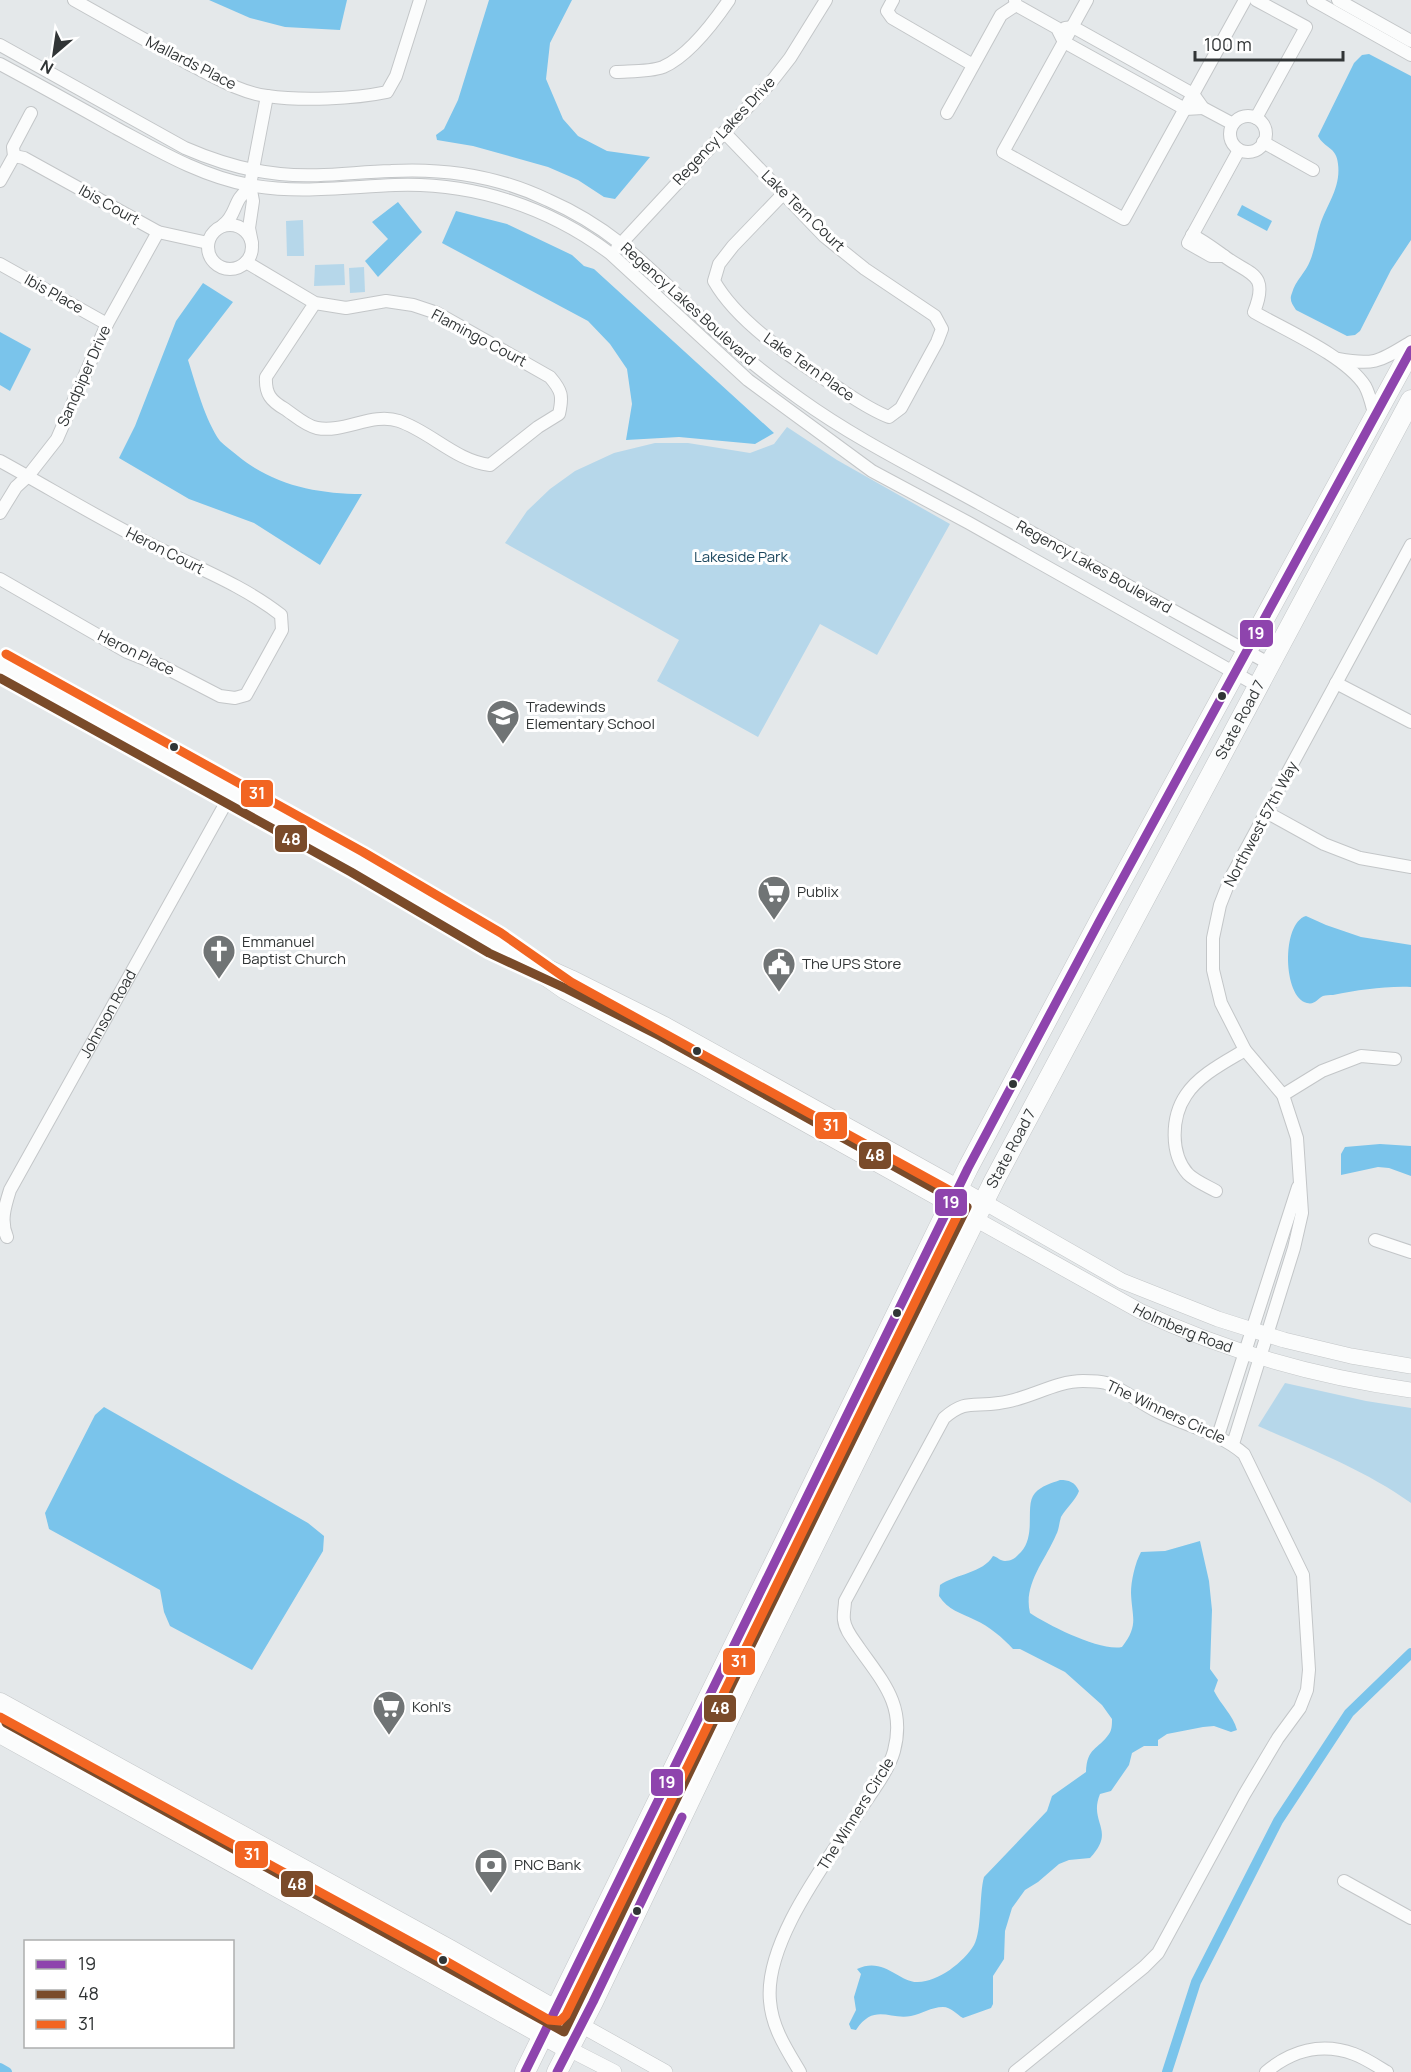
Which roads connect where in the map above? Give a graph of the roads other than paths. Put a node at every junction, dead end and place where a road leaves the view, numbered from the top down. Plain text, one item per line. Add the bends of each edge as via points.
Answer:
1 (74, 0) edge
2 (420, 0) edge
3 (729, 0) edge
4 (826, 0) edge
5 (893, 0) edge
6 (1087, 0) edge
7 (1245, 0) edge
8 (1256, 0) edge
9 (1313, 0) edge
10 (1338, 0) edge
11 (1016, 3) edge
12 (1072, 27) junction
13 (1057, 28) junction
14 (1411, 40) edge
15 (1064, 42) junction
16 (0, 45) edge
17 (1411, 55) edge
18 (0, 64) edge
19 (973, 65) junction
20 (616, 72) dead end
21 (1194, 94) junction
22 (267, 96) junction
23 (1203, 108) junction
24 (1185, 109) junction
25 (31, 113) dead end
26 (947, 113) dead end
27 (1256, 118) junction
28 (1233, 124) junction
29 (724, 132) junction
30 (1263, 142) junction
31 (1239, 150) junction
32 (14, 156) junction
33 (253, 170) junction
34 (1313, 170) dead end
35 (0, 181) edge
36 (249, 187) junction
37 (783, 194) junction
38 (223, 225) junction
39 (158, 232) junction
40 (208, 243) junction
41 (252, 243) junction
42 (622, 243) junction
43 (611, 254) junction
44 (246, 262) junction
45 (0, 264) edge
46 (315, 303) junction
47 (107, 324) junction
48 (1411, 342) edge
49 (1411, 350) edge
50 (1337, 358) junction
51 (1411, 400) edge
52 (889, 417) joint
53 (1374, 417) junction
54 (0, 461) edge
55 (28, 476) junction
56 (0, 513) edge
57 (1411, 545) edge
58 (1406, 566) edge
59 (0, 579) edge
60 (1246, 651) junction
61 (0, 664) edge
62 (1270, 664) junction
63 (264, 666) joint
64 (1234, 673) junction
65 (1336, 683) junction
66 (1258, 686) junction
67 (1411, 722) edge
68 (232, 792) junction
69 (1266, 812) junction
70 (1411, 867) edge
71 (495, 943) junction
72 (565, 992) junction
73 (642, 1013) junction
74 (1245, 1050) junction
75 (1395, 1059) dead end
76 (1283, 1095) junction
77 (1300, 1180) junction
78 (1216, 1191) dead end
79 (955, 1196) junction
80 (979, 1211) junction
81 (7, 1238) dead end
82 (1375, 1240) dead end
83 (1411, 1252) edge
84 (1251, 1329) junction
85 (1267, 1335) junction
86 (1243, 1353) junction
87 (1261, 1358) junction
88 (1411, 1366) edge
89 (1411, 1390) edge
90 (1218, 1436) junction
91 (1233, 1444) junction
92 (769, 1573) junction
93 (778, 1617) junction
94 (739, 1633) junction
95 (744, 1687) junction
96 (0, 1703) edge
97 (0, 1733) edge
98 (142, 1811) junction
99 (201, 1814) junction
100 (230, 1830) junction
101 (178, 1832) junction
102 (1344, 1881) dead end
103 (1411, 1918) edge
104 (555, 2010) junction
105 (581, 2025) junction
106 (544, 2034) junction
107 (569, 2049) junction
108 (525, 2072) edge
109 (557, 2072) edge
110 (614, 2072) edge
111 (665, 2072) edge
112 (800, 2072) edge
113 (1015, 2072) edge
114 (1266, 2072) edge
115 (1388, 2072) edge

1 - 22 street, Mallards Place via 216,78
2 - 22 street, Mallards Place via 396,76 387,92 305,98
3 - 20 street via 679,57 662,68
4 - 29 street, Regency Lakes Drive via 790,58
5 - 19 street via 887,10 892,18
6 - 12 street
7 - 21 street
8 - 27 street via 1306,27
9 - 17 street
10 - 14 street
11 - 13 street
11 - 19 street via 1001,15
12 - 13 street
12 - 15 street
12 - 21 street
13 - 15 street
15 - 24 street
15 - 24 street via 1003,152 1124,219
16 - 33 street, Regency Lakes Boulevard via 185,148
18 - 36 street, Regency Lakes Boulevard via 174,159
19 - 26 street
21 - 23 street
21 - 24 street
22 - 33 street
23 - 24 street
23 - 28 street
25 - 32 street via 13,147
27 - 28 street via 1246,116
27 - 30 street via 1264,126
28 - 31 street via 1231,141
29 - 37 street, Lake Tern Court
29 - 42 street, Regency Lakes Drive
30 - 31 street via 1250,152
30 - 34 street
31 - 50 street via 1190,239 1211,256 1224,256 1251,271 1260,291 1254,312
32 - 35 street
32 - 39 street, Ibis Court
33 - 36 street
33 - 42 street, Regency Lakes Boulevard via 311,176 430,171 489,179 546,198
36 - 38 street
36 - 41 street via 253,201 249,228
36 - 43 street, Regency Lakes Boulevard via 297,191 429,185 467,190 529,207
37 - 52 street, Lake Tern Court via 824,236 935,316 942,328 901,408
37 - 52 street, Lake Tern Place via 718,264 714,281 722,295 759,331 798,362 872,411
38 - 40 street via 213,232
38 - 41 street via 245,230
39 - 40 street, Ibis Court
39 - 47 street, Sandpiper Drive
40 - 44 street via 210,256 220,267 234,269
41 - 44 street
42 - 43 street, Regency Lakes Drive
42 - 60 street, Regency Lakes Boulevard via 734,348 803,402 944,485
43 - 64 street, Regency Lakes Boulevard via 748,380 873,471
44 - 46 street, Flamingo Court
45 - 47 street, Ibis Place
46 - 46 street, Flamingo Court via 266,377 265,387 271,401 315,427 333,429 385,417 401,421 475,464 490,465 559,414 560,388 550,377 437,313 386,301 346,308
47 - 55 street, Sandpiper Drive via 57,439
48 - 50 street via 1381,360 1368,363
49 - 53 main road, State Road 7
50 - 53 street via 1365,387
51 - 62 main road, State Road 7
53 - 60 main road, State Road 7
54 - 55 street, Heron Court
55 - 56 street, Sandpiper Drive
55 - 63 street, Heron Court via 281,615 282,630
57 - 58 street, Northwest 57th Way
58 - 65 street, Northwest 57th Way
59 - 63 street, Heron Place via 127,652 220,696 246,695
60 - 62 street, Regency Lakes Boulevard
60 - 64 main road, State Road 7
61 - 68 street
62 - 66 main road, State Road 7
64 - 66 street, Regency Lakes Boulevard
64 - 79 main road, State Road 7
65 - 67 street
65 - 69 street, Northwest 57th Way
66 - 80 main road, State Road 7
68 - 71 street
68 - 81 street, Johnson Road via 10,1190 3,1213
69 - 70 street via 1324,844 1360,858
69 - 74 street, Northwest 57th Way via 1231,877 1220,905 1214,938 1213,970 1221,1003
71 - 72 street
71 - 73 street
72 - 73 street via 589,994 630,1015
72 - 79 street
73 - 79 street
74 - 76 street, Northwest 57th Way
74 - 78 street via 1204,1076 1186,1095 1176,1118 1175,1144 1180,1163 1189,1176
75 - 76 street via 1361,1056 1322,1071
76 - 77 street, Northwest 57th Way via 1297,1138
77 - 84 street, Northwest 57th Way
77 - 85 street, Northwest 57th Way via 1302,1213
79 - 80 street
79 - 92 main road, State Road 7
80 - 84 street, Holmberg Road via 1122,1281
80 - 86 street, Holmberg Road via 1140,1311
80 - 93 main road, State Road 7
82 - 83 street
84 - 85 street, Holmberg Road
84 - 86 street, Northwest 57th Way
85 - 87 street, Northwest 57th Way
85 - 88 street, Holmberg Road
86 - 87 street, Holmberg Road
86 - 90 street, Northwest 57th Way
87 - 89 street, Holmberg Road via 1358,1382
87 - 91 street, Northwest 57th Way
90 - 91 street, The Winners Circle
90 - 112 street, The Winners Circle via 1158,1412 1102,1382 1060,1384 999,1404 956,1407 944,1418 845,1602 844,1620 849,1635 888,1688 896,1708 897,1733 894,1753 879,1782 781,1939 769,2001 776,2031
91 - 113 street, The Winners Circle via 1252,1467 1303,1575 1307,1690 1300,1708 1244,1795 1158,1953
92 - 93 main road via 769,1606
92 - 94 main road, State Road 7
93 - 95 main road, State Road 7
94 - 95 main road via 746,1661
94 - 104 main road, State Road 7
95 - 105 main road, State Road 7
96 - 99 main road
97 - 98 main road
98 - 99 main road via 186,1820
98 - 101 main road
99 - 100 main road
100 - 101 main road via 196,1827
100 - 104 main road
101 - 106 main road
102 - 103 street
104 - 105 main road
104 - 106 main road, State Road 7
105 - 107 main road, State Road 7
105 - 111 street
106 - 107 main road
106 - 108 main road, State Road 7
107 - 109 main road, State Road 7
107 - 110 street
114 - 115 street via 1295,2053 1331,2049 1354,2054

